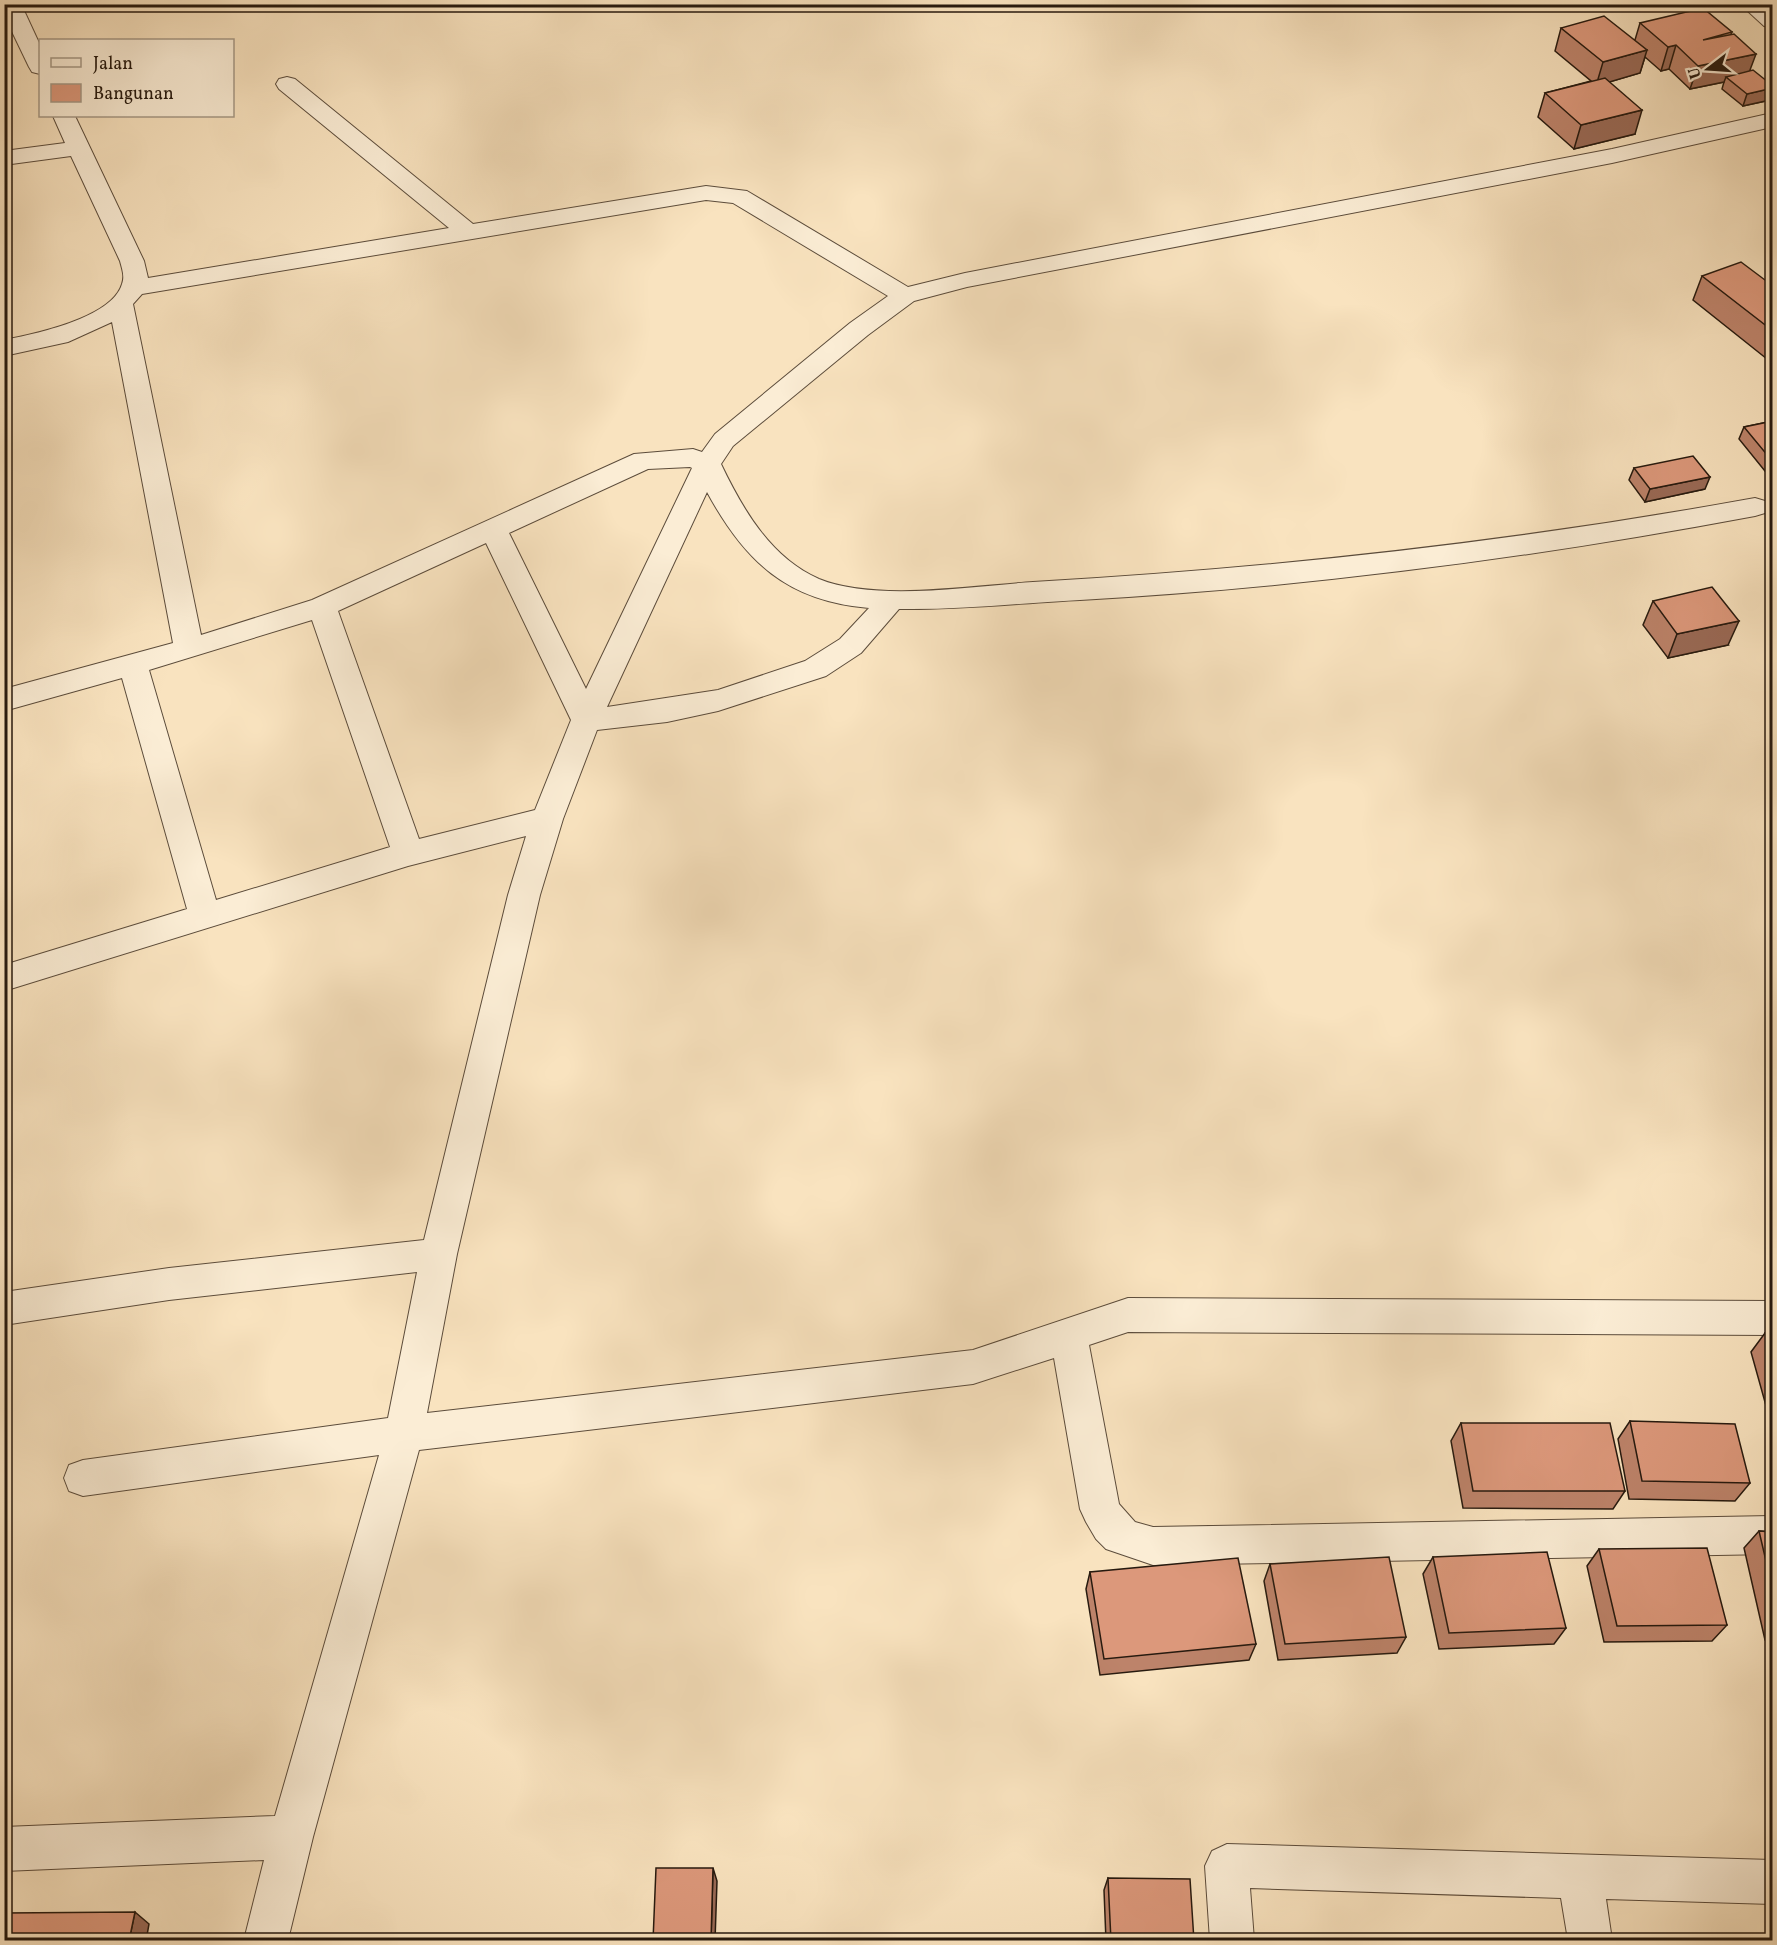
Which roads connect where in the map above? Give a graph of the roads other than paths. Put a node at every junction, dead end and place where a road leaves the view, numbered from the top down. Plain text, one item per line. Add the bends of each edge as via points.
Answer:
1 (10, 4) edge
2 (1750, 4) edge
3 (1773, 21) edge
4 (39, 65) edge
5 (287, 84) dead end
6 (64, 117) edge
7 (1773, 120) edge
8 (80, 148) junction
9 (4, 158) edge
10 (468, 232) junction
11 (127, 296) junction
12 (905, 296) junction
13 (4, 348) edge
14 (707, 464) junction
15 (1755, 507) dead end
16 (495, 530) junction
17 (891, 599) junction
18 (322, 607) junction
19 (189, 650) junction
20 (133, 665) junction
21 (4, 700) edge
22 (586, 720) junction
23 (547, 819) junction
24 (408, 854) junction
25 (204, 914) junction
26 (4, 978) edge
27 (439, 1254) junction
28 (4, 1309) edge
29 (1773, 1318) edge
30 (1068, 1334) junction
31 (404, 1434) junction
32 (82, 1478) dead end
33 (1773, 1535) edge
34 (291, 1837) junction
35 (4, 1849) edge
36 (1580, 1876) junction
37 (1773, 1882) edge
38 (266, 1941) edge
39 (1232, 1941) edge
40 (1590, 1941) edge

1 - 4 street
2 - 3 street
5 - 10 street
6 - 8 street
7 - 12 street via 1612,156 965,280
8 - 9 street
8 - 11 street via 132,261 136,276
10 - 11 street
10 - 12 street via 706,193 727,194 739,196
11 - 13 street via 80,331
11 - 19 street
12 - 14 street via 724,440
14 - 16 street via 693,458 644,460
14 - 17 street via 746,535 785,573 830,592
14 - 22 street
15 - 17 street via 1656,526 1405,562 1155,587
16 - 18 street
16 - 22 street
17 - 22 street via 868,631 833,660 768,687 712,704
18 - 19 street
18 - 24 street
19 - 20 street
20 - 21 street
20 - 25 street
22 - 23 street
23 - 24 street
23 - 27 street via 524,895
24 - 25 street
25 - 26 street
27 - 28 street via 169,1284
27 - 31 street
29 - 30 street via 1128,1315
30 - 31 street via 1029,1352 973,1368
30 - 33 street via 1100,1509 1111,1529 1125,1540 1153,1546
31 - 32 street
31 - 34 street
34 - 35 street
34 - 38 street
36 - 37 street
36 - 39 street via 1227,1866
36 - 40 street

